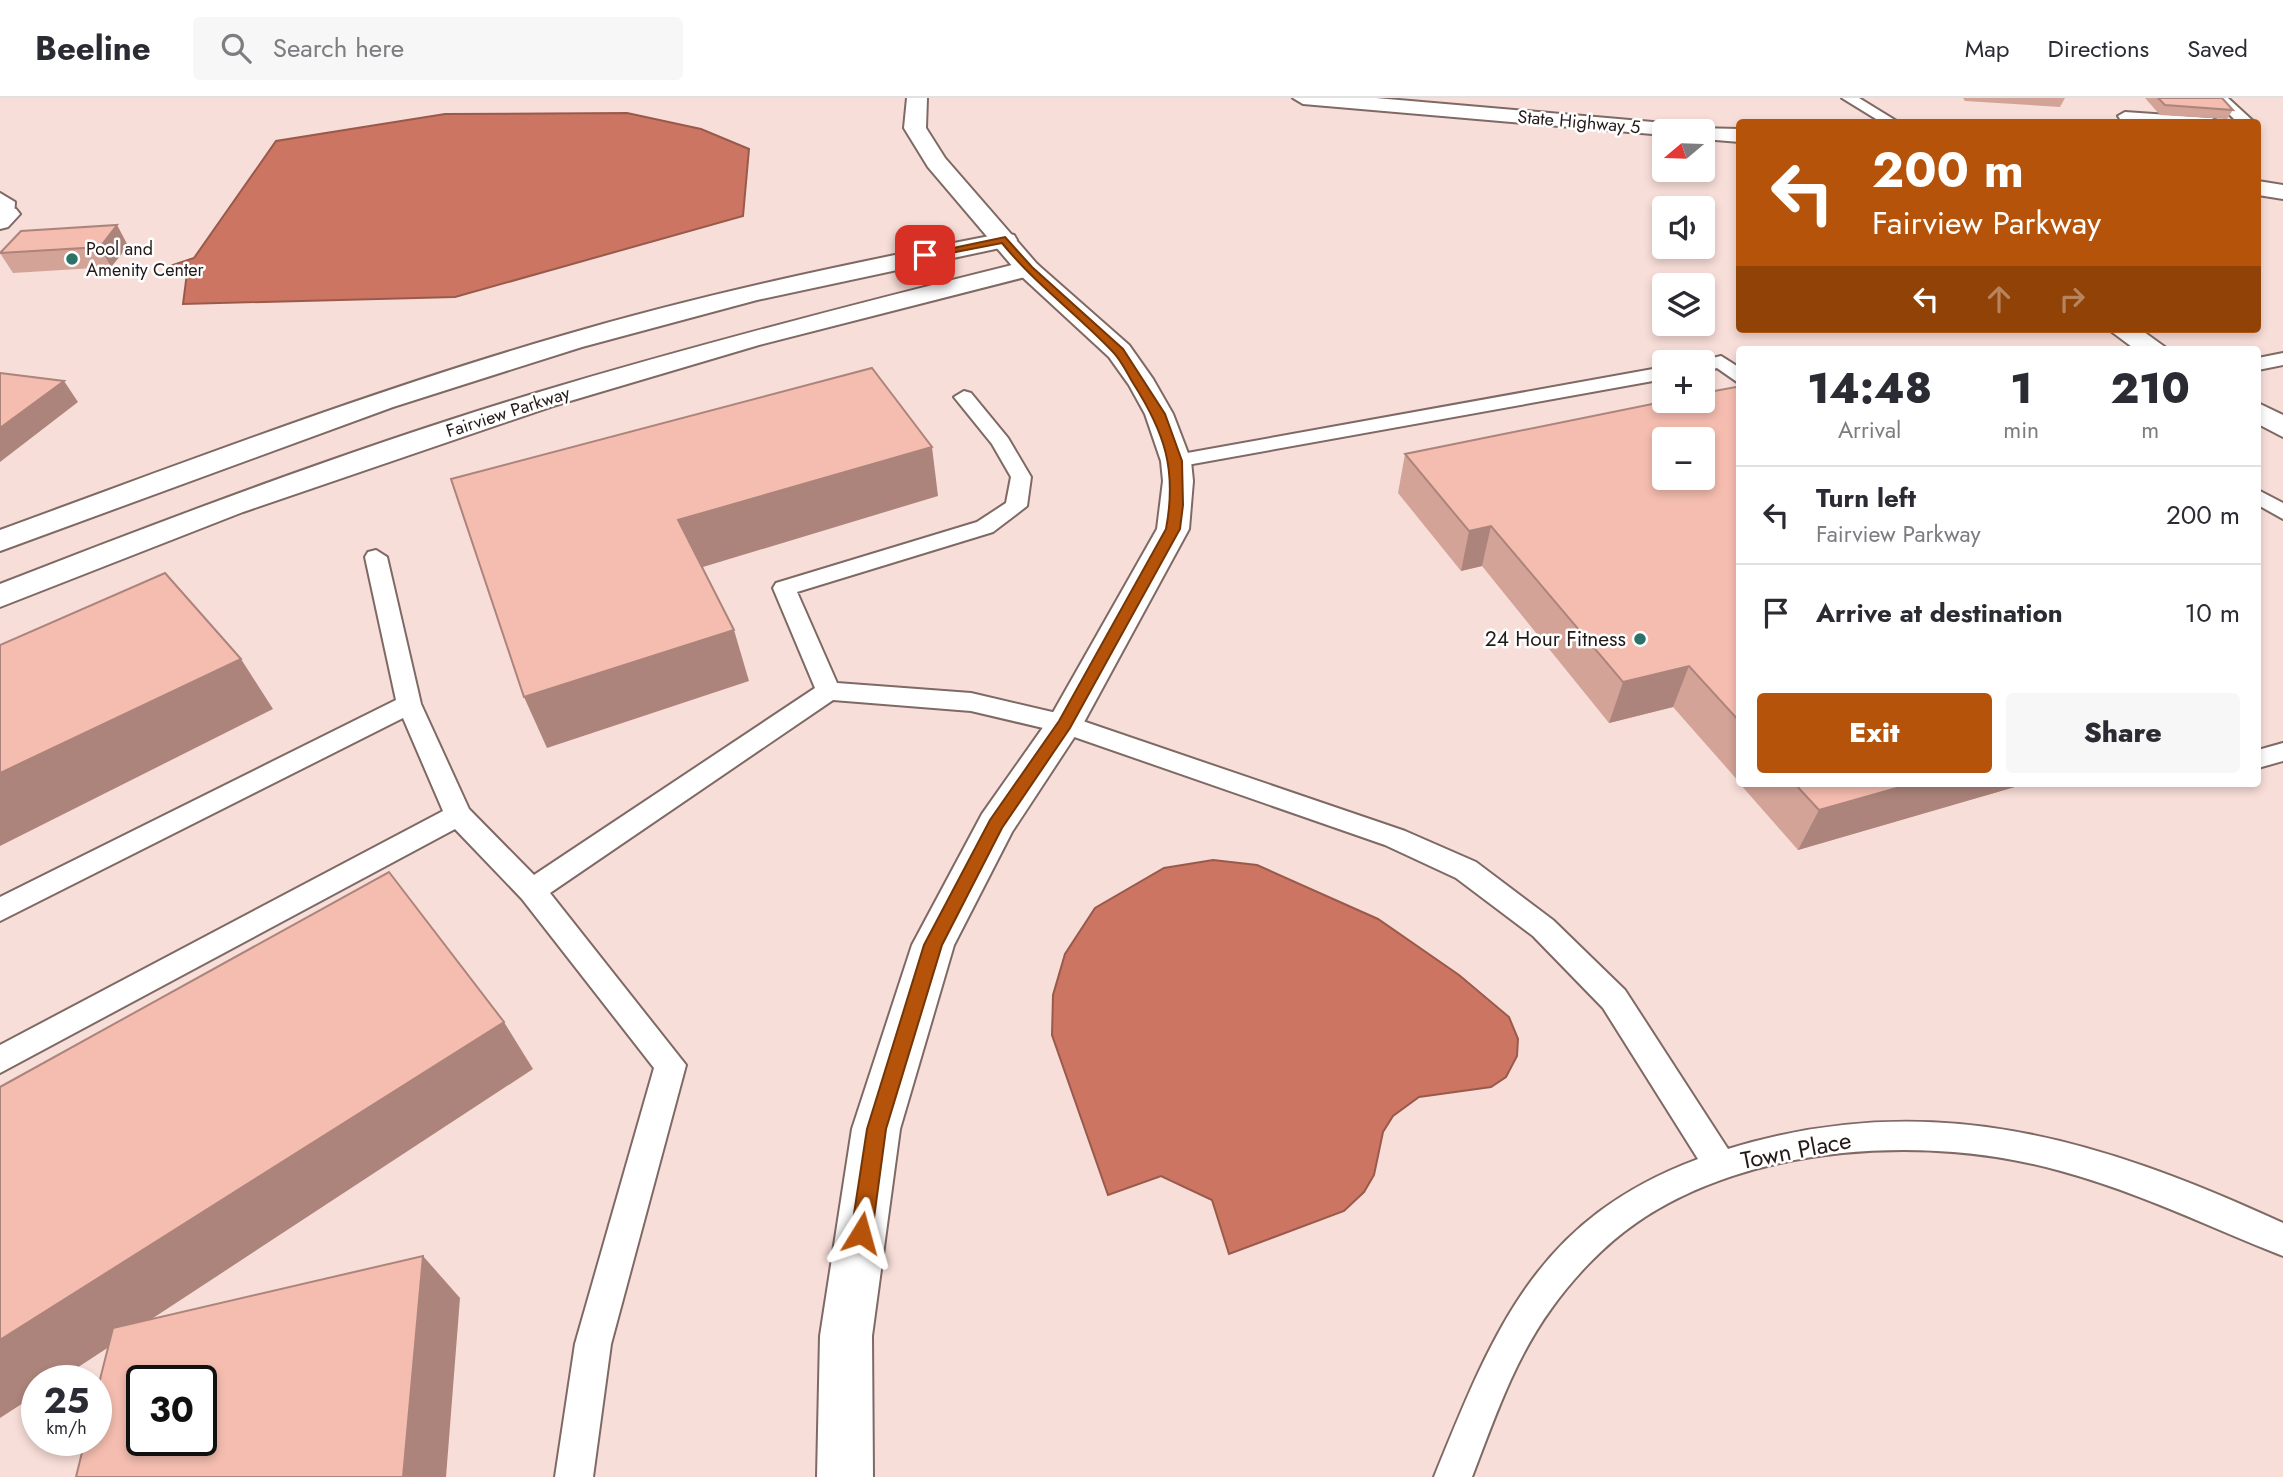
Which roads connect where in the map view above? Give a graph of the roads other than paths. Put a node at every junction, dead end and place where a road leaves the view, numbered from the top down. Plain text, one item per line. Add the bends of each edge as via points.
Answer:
1 (917, 98) edge
2 (1303, 98) edge
3 (1849, 98) edge
4 (2220, 98) edge
5 (1382, 101) edge
6 (2124, 114) edge
7 (1886, 119) edge
8 (2179, 119) edge
9 (2244, 119) edge
10 (1652, 128) edge
11 (1715, 134) edge
12 (1736, 136) edge
13 (2261, 188) edge
14 (2283, 192) edge
15 (1005, 240) junction
16 (1028, 269) junction
17 (2127, 333) edge
18 (2149, 346) edge
19 (2283, 359) edge
20 (1715, 363) edge
21 (2261, 363) edge
22 (1652, 375) edge
23 (1736, 375) edge
24 (964, 397) dead end
25 (2261, 414) edge
26 (2283, 428) edge
27 (1176, 461) junction
28 (2261, 498) edge
29 (2283, 513) edge
30 (0, 541) edge
31 (376, 557) dead end
32 (0, 596) edge
33 (828, 691) junction
34 (409, 704) junction
35 (1065, 724) junction
36 (2283, 752) edge
37 (2261, 758) edge
38 (458, 815) junction
39 (532, 891) junction
40 (0, 910) edge
41 (0, 1060) edge
42 (1720, 1165) junction
43 (2283, 1240) edge
44 (574, 1477) edge
45 (845, 1477) edge
46 (1453, 1477) edge

1 - 15 street via 915,128 926,149
2 - 5 street, State Highway 5
3 - 7 lane
4 - 9 lane
5 - 10 street, State Highway 5
6 - 8 lane
11 - 12 street
13 - 14 street
15 - 16 street
15 - 30 street via 718,303 513,359 244,450
16 - 27 street via 1119,351 1159,414
16 - 32 street, Fairview Parkway via 749,339 543,400 232,505
17 - 18 street
19 - 21 lane
20 - 23 lane via 1721,362
22 - 27 lane
24 - 33 lane via 1001,442 1021,477 1016,506 985,527 784,588
25 - 26 street
27 - 35 street via 1173,529
28 - 29 lane
31 - 34 lane
33 - 35 lane via 971,702
33 - 39 lane
34 - 38 lane
34 - 40 lane
35 - 42 lane via 1395,838 1466,870 1542,928 1614,999
35 - 45 street via 996,824 933,945 877,1129 846,1336
36 - 37 lane
38 - 39 lane
38 - 41 lane
39 - 44 lane via 670,1065 593,1344
42 - 43 lane, Town Place via 1824,1140 1921,1134 2011,1145 2114,1171 2216,1207
42 - 46 lane, Town Place via 1624,1211 1555,1276 1513,1336

